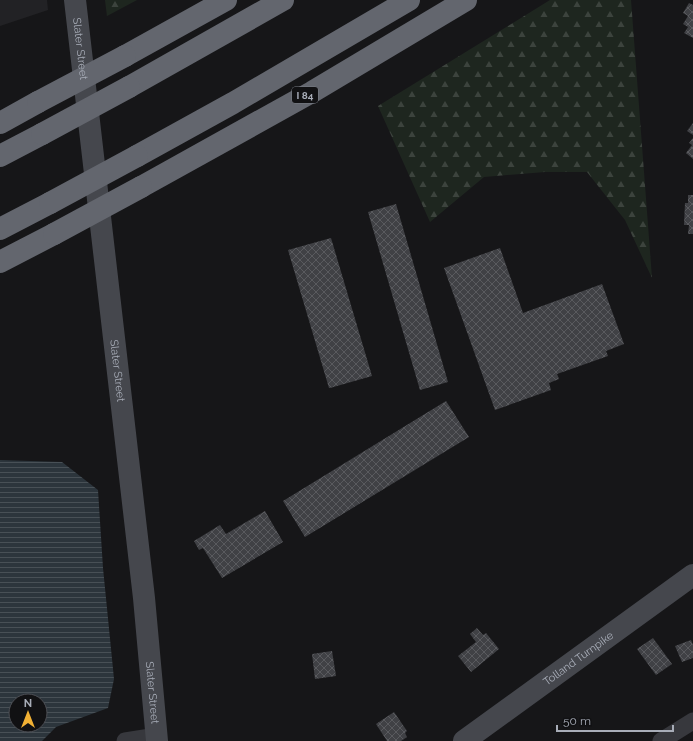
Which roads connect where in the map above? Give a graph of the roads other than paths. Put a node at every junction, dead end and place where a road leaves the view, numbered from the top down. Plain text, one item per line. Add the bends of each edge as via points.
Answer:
1 (75, 0) edge
2 (226, 0) edge
3 (283, 0) edge
4 (409, 0) edge
5 (466, 0) edge
6 (0, 122) edge
7 (0, 156) edge
8 (0, 229) edge
9 (0, 262) edge
10 (693, 575) edge
11 (693, 722) edge
12 (157, 739) edge
13 (125, 741) edge
14 (464, 741) edge
15 (661, 741) edge

1 - 12 street, Slater Street via 144,598
2 - 6 highway, bridge
3 - 7 highway, bridge
4 - 8 highway, bridge via 240,99
5 - 9 highway, I 84, bridge via 312,92
10 - 14 street, Tolland Turnpike
11 - 15 street
12 - 13 street

